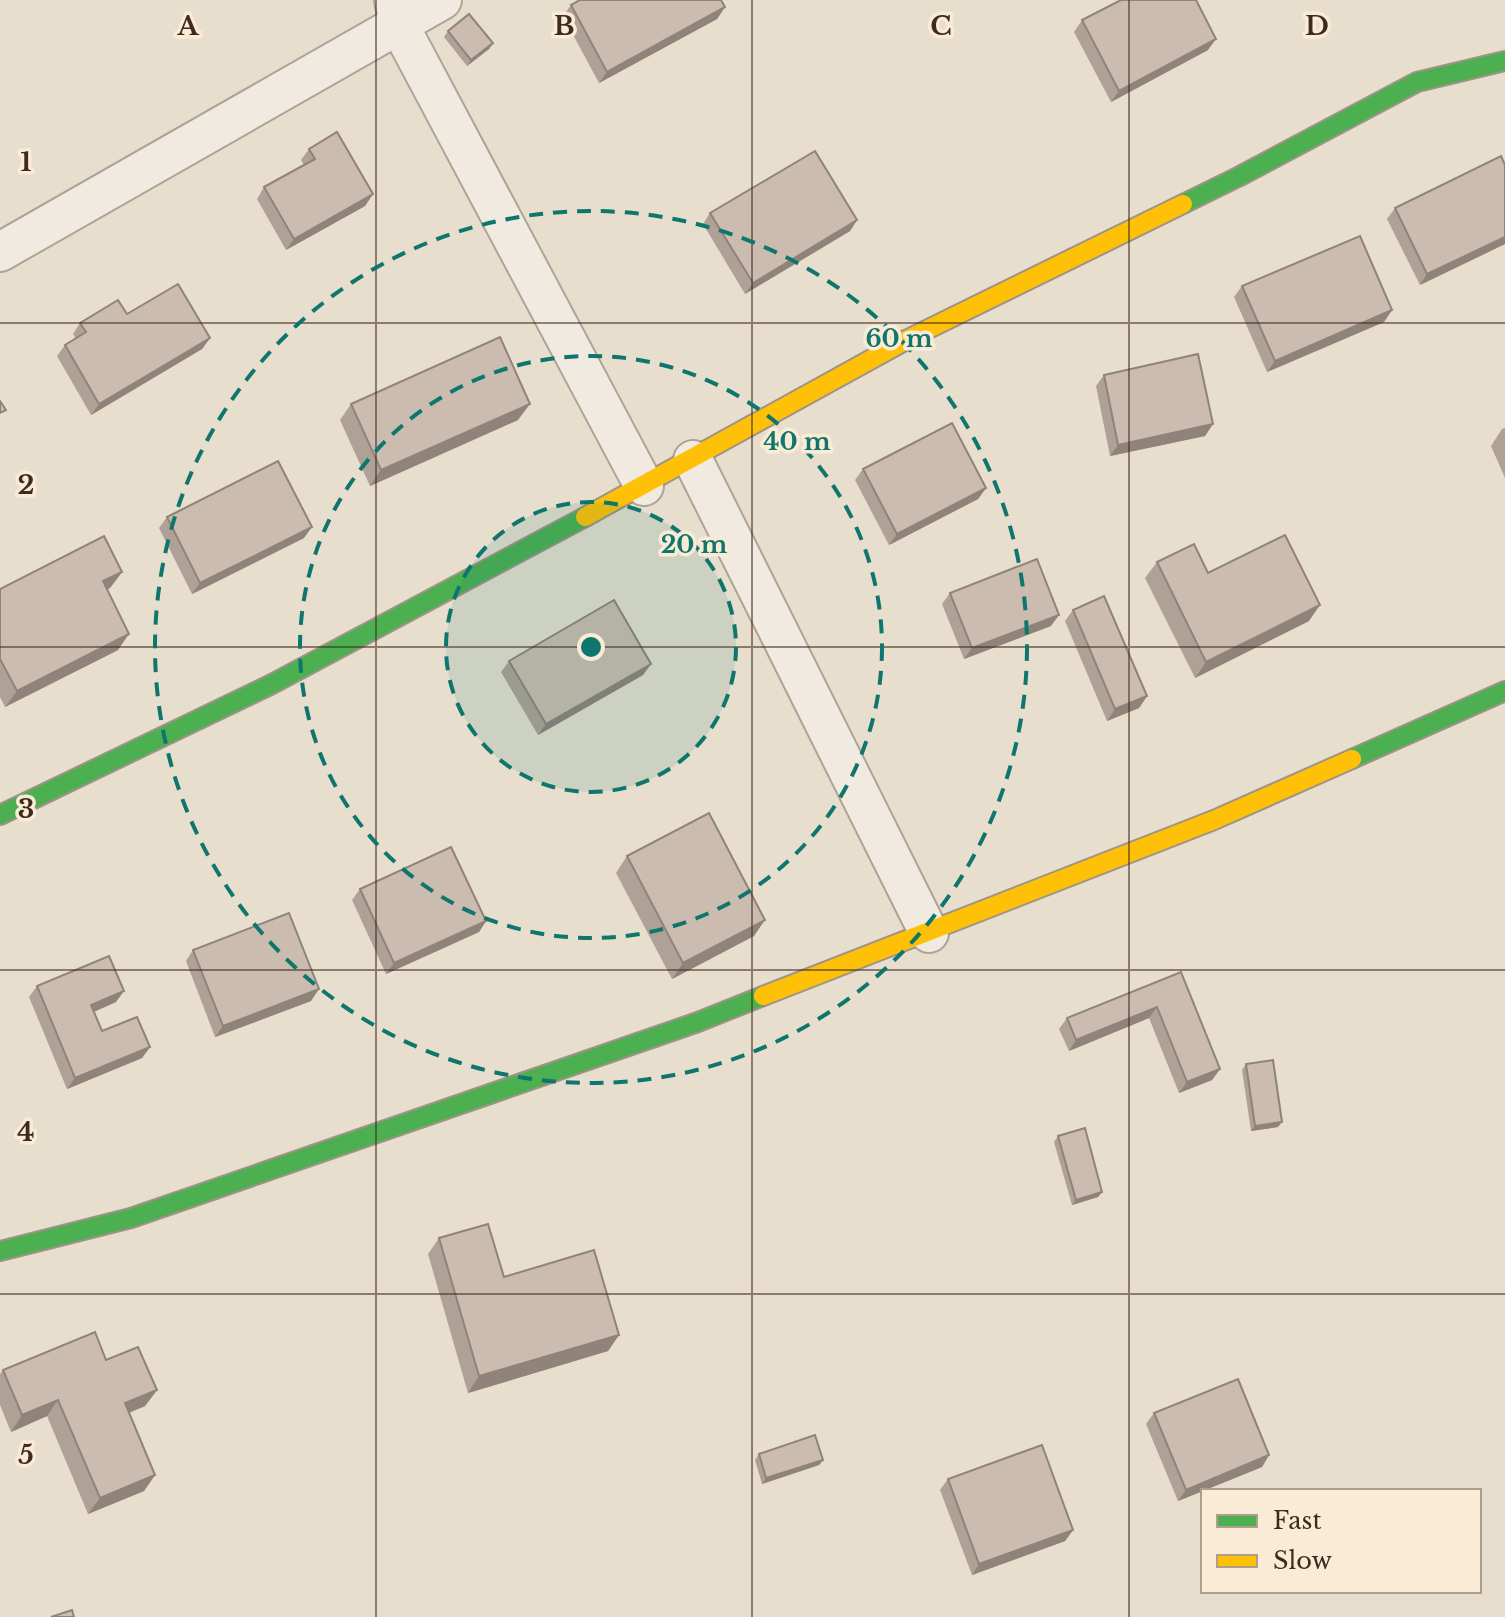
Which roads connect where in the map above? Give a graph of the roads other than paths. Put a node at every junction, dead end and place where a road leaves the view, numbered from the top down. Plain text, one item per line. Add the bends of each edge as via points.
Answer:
1 (442, 0) edge
2 (397, 12) edge
3 (1505, 61) edge
4 (0, 252) edge
5 (693, 460) junction
6 (644, 486) junction
7 (1505, 691) edge
8 (0, 815) edge
9 (929, 933) junction
10 (0, 1251) edge

1 - 2 street
2 - 4 street
2 - 6 street
3 - 5 street via 1417,82 1238,177 908,339
5 - 6 street
5 - 9 street
6 - 8 street via 272,684
7 - 9 street via 1214,820
9 - 10 street via 698,1022 146,1213

